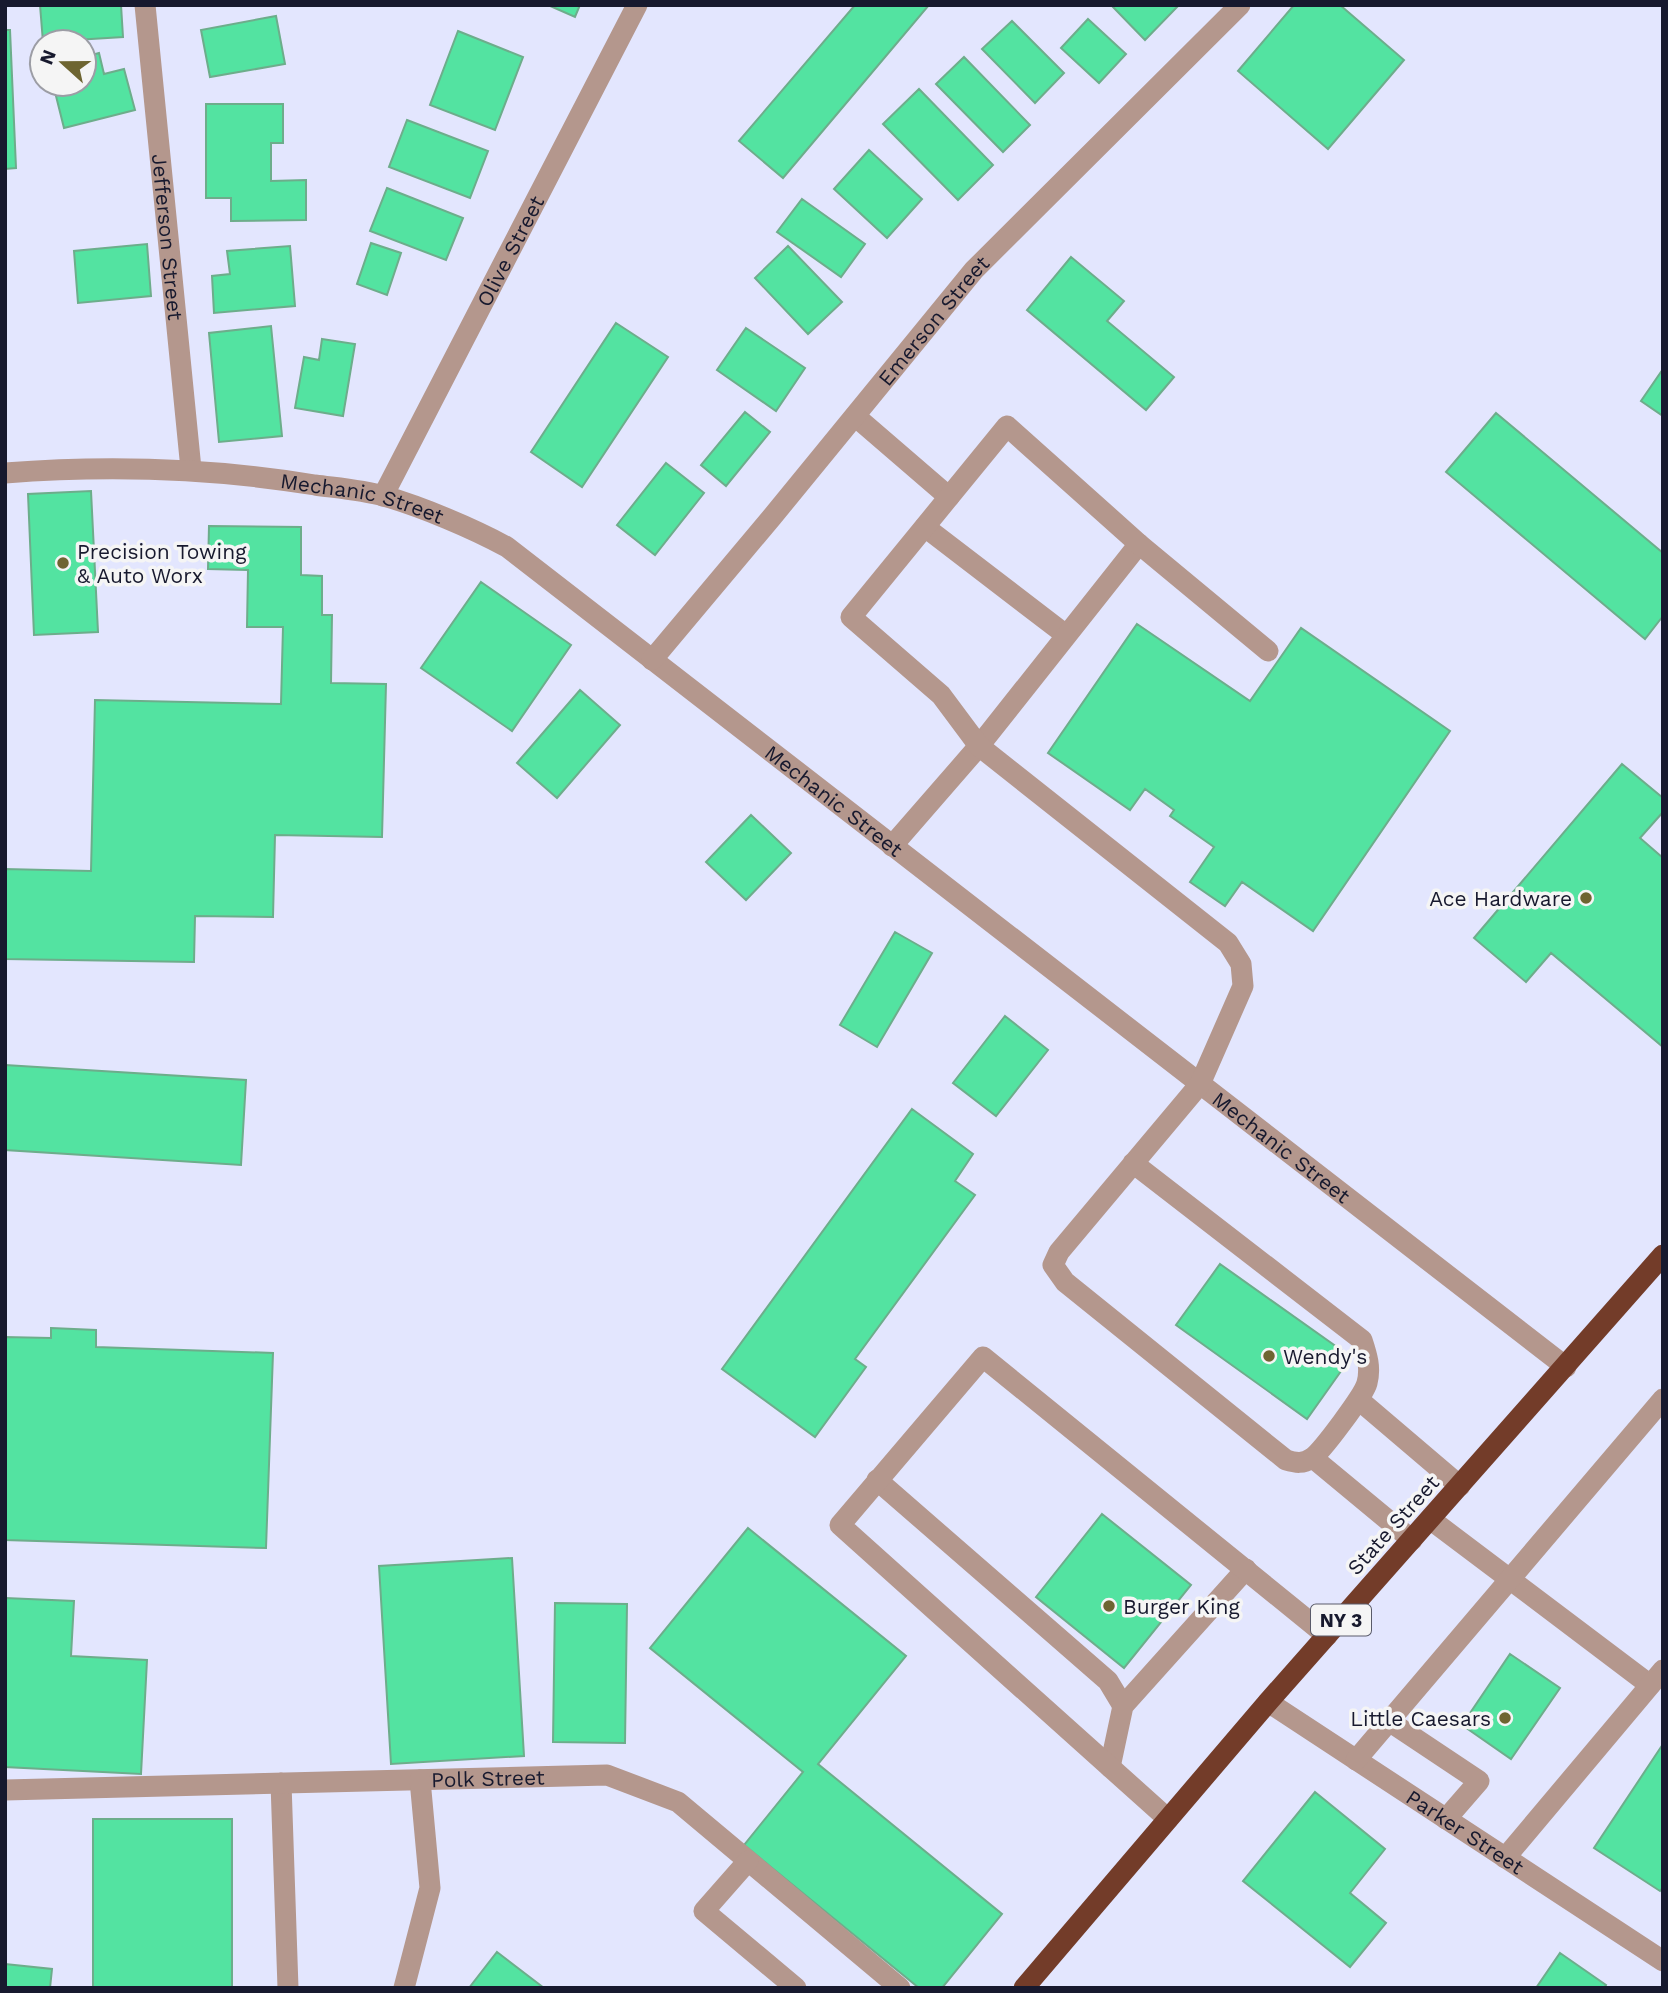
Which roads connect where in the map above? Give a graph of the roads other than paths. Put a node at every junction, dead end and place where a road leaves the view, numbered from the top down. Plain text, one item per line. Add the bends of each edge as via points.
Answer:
1 (145, 5) edge
2 (637, 5) edge
3 (1240, 5) edge
4 (855, 416) junction
5 (191, 470) junction
6 (5, 473) edge
7 (383, 496) junction
8 (949, 496) junction
9 (925, 527) junction
10 (1139, 544) junction
11 (1066, 635) junction
12 (1268, 652) dead end
13 (652, 660) junction
14 (979, 746) junction
15 (892, 846) junction
16 (1200, 1084) junction
17 (1133, 1163) junction
18 (1663, 1255) edge
19 (1566, 1367) junction
20 (1663, 1399) edge
21 (1359, 1400) junction
22 (1313, 1458) junction
23 (877, 1480) junction
24 (1460, 1486) junction
25 (1430, 1519) junction
26 (1412, 1540) junction
27 (1246, 1569) junction
28 (1509, 1579) junction
29 (1327, 1636) junction
30 (1657, 1677) edge
31 (1268, 1702) junction
32 (1123, 1706) junction
33 (1389, 1721) junction
34 (1356, 1760) junction
35 (1110, 1767) junction
36 (420, 1780) junction
37 (281, 1783) junction
38 (5, 1790) edge
39 (1168, 1819) junction
40 (1447, 1819) junction
41 (1505, 1857) junction
42 (748, 1861) junction
43 (1663, 1961) edge
44 (288, 1988) edge
45 (404, 1988) edge
46 (796, 1988) edge
47 (900, 1988) edge
48 (1024, 1988) edge

1 - 5 street, Jefferson Street
2 - 7 street, Olive Street
3 - 4 street, Emerson Street via 974,270
4 - 8 street
4 - 13 street, Emerson Street
5 - 6 street, Mechanic Street
5 - 7 street, Mechanic Street
7 - 13 street, Mechanic Street via 480,532 507,547
8 - 9 street
8 - 10 street via 1007,426
9 - 11 street
9 - 14 street via 851,617 941,695
10 - 11 street
10 - 12 street
11 - 14 street
13 - 15 street, Mechanic Street
14 - 15 street
14 - 16 street via 1228,943 1241,964 1243,986
15 - 16 street, Mechanic Street
16 - 17 street
16 - 19 street, Mechanic Street
17 - 21 street via 1363,1340 1369,1360 1367,1384
17 - 22 street via 1053,1265 1065,1282 1286,1460 1298,1464
18 - 19 highway, State Street / NY 3
19 - 24 highway, State Street / NY 3
20 - 28 street
21 - 22 street
21 - 24 street
22 - 26 street
23 - 27 street via 983,1357
23 - 32 street via 1108,1681
23 - 35 street via 839,1525
24 - 25 highway, State Street / NY 3
25 - 26 highway, State Street / NY 3
25 - 28 street
26 - 29 highway, State Street / NY 3
27 - 29 street
27 - 32 street
28 - 30 street
28 - 33 street
29 - 31 highway, State Street / NY 3
30 - 41 street
31 - 34 street, Parker Street
31 - 39 highway, State Street / NY 3
32 - 35 street
33 - 34 street
33 - 40 street via 1479,1781
34 - 40 street, Parker Street
35 - 39 street
36 - 37 street, Polk Street
36 - 42 street, Polk Street via 607,1775 678,1802
36 - 45 street via 430,1888
37 - 38 street, Polk Street
37 - 44 street
39 - 48 highway, State Street / NY 3
40 - 41 street, Parker Street
41 - 43 street, Parker Street
42 - 46 street via 704,1911
42 - 47 street, Polk Street

